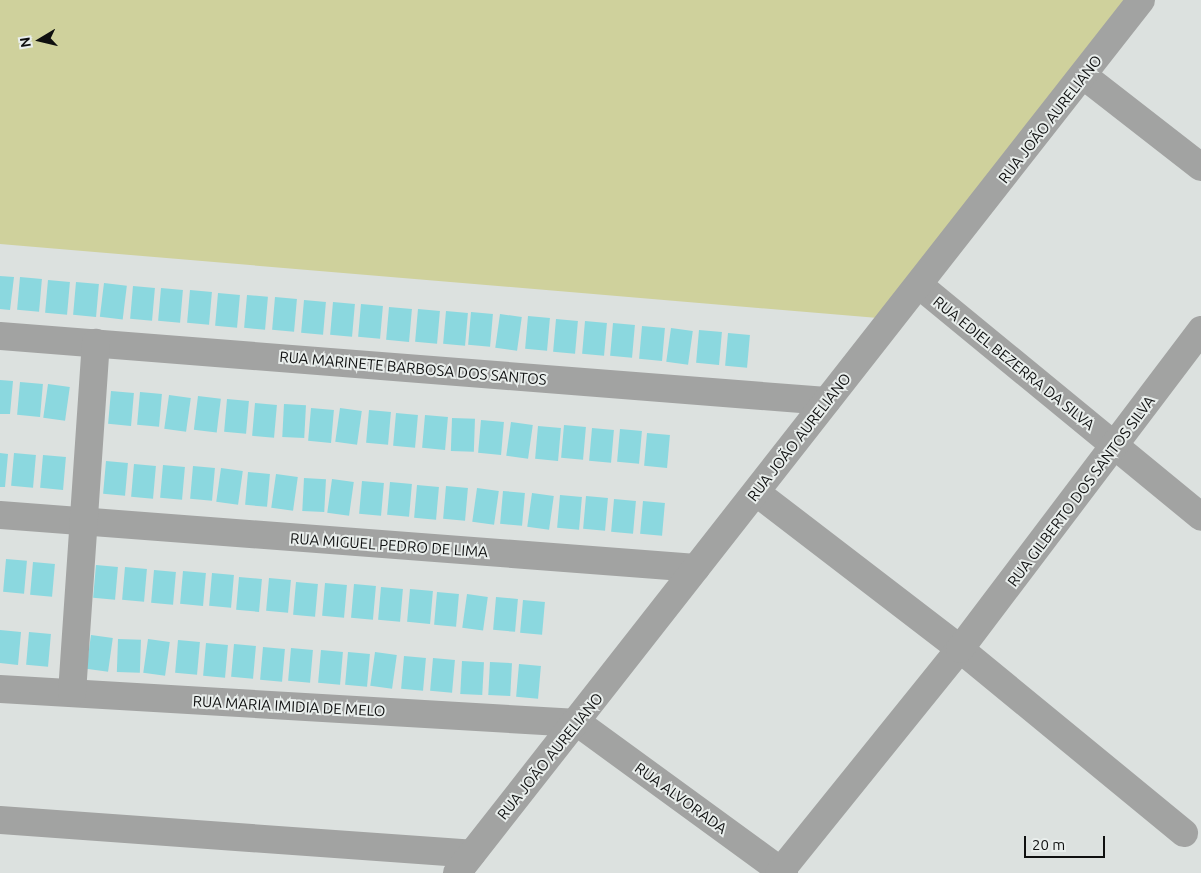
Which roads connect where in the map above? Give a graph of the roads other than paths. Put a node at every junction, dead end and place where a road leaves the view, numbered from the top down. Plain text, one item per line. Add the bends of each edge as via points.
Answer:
1 (1141, 0) edge
2 (1084, 76) junction
3 (1201, 167) edge
4 (919, 285) junction
5 (1201, 330) edge
6 (0, 336) edge
7 (96, 343) junction
8 (826, 401) junction
9 (1116, 447) junction
10 (757, 493) junction
11 (0, 515) edge
12 (1201, 517) edge
13 (82, 522) junction
14 (696, 568) junction
15 (960, 650) junction
16 (0, 689) edge
17 (72, 693) junction
18 (578, 723) junction
19 (0, 820) edge
20 (1184, 833) dead end
21 (464, 864) edge
22 (781, 872) edge

1 - 2 street, RUA JOÃO AURELIANO
2 - 3 street
2 - 4 street, RUA JOÃO AURELIANO
4 - 8 street, RUA JOÃO AURELIANO
4 - 9 street, RUA EDIEL BEZERRA DA SILVA
5 - 9 street, RUA GILBERTO DOS SANTOS SILVA
6 - 7 street, RUA MARINETE BARBOSA DOS SANTOS
7 - 8 street, RUA MARINETE BARBOSA DOS SANTOS
7 - 13 street
8 - 10 street, RUA JOÃO AURELIANO
9 - 12 street, RUA EDIEL BEZERRA DA SILVA
9 - 15 street, RUA GILBERTO DOS SANTOS SILVA
10 - 14 street, RUA JOÃO AURELIANO
10 - 15 street
11 - 13 street, RUA MIGUEL PEDRO DE LIMA
13 - 14 street, RUA MIGUEL PEDRO DE LIMA
13 - 17 street
14 - 18 street, RUA JOÃO AURELIANO
15 - 20 street
15 - 22 street, RUA GILBERTO DOS SANTOS SILVA
16 - 17 street, RUA MARIA IMIDIA DE MELO
17 - 18 street, RUA MARIA IMIDIA DE MELO
18 - 21 street, RUA JOÃO AURELIANO
18 - 22 street, RUA ALVORADA
19 - 21 street

